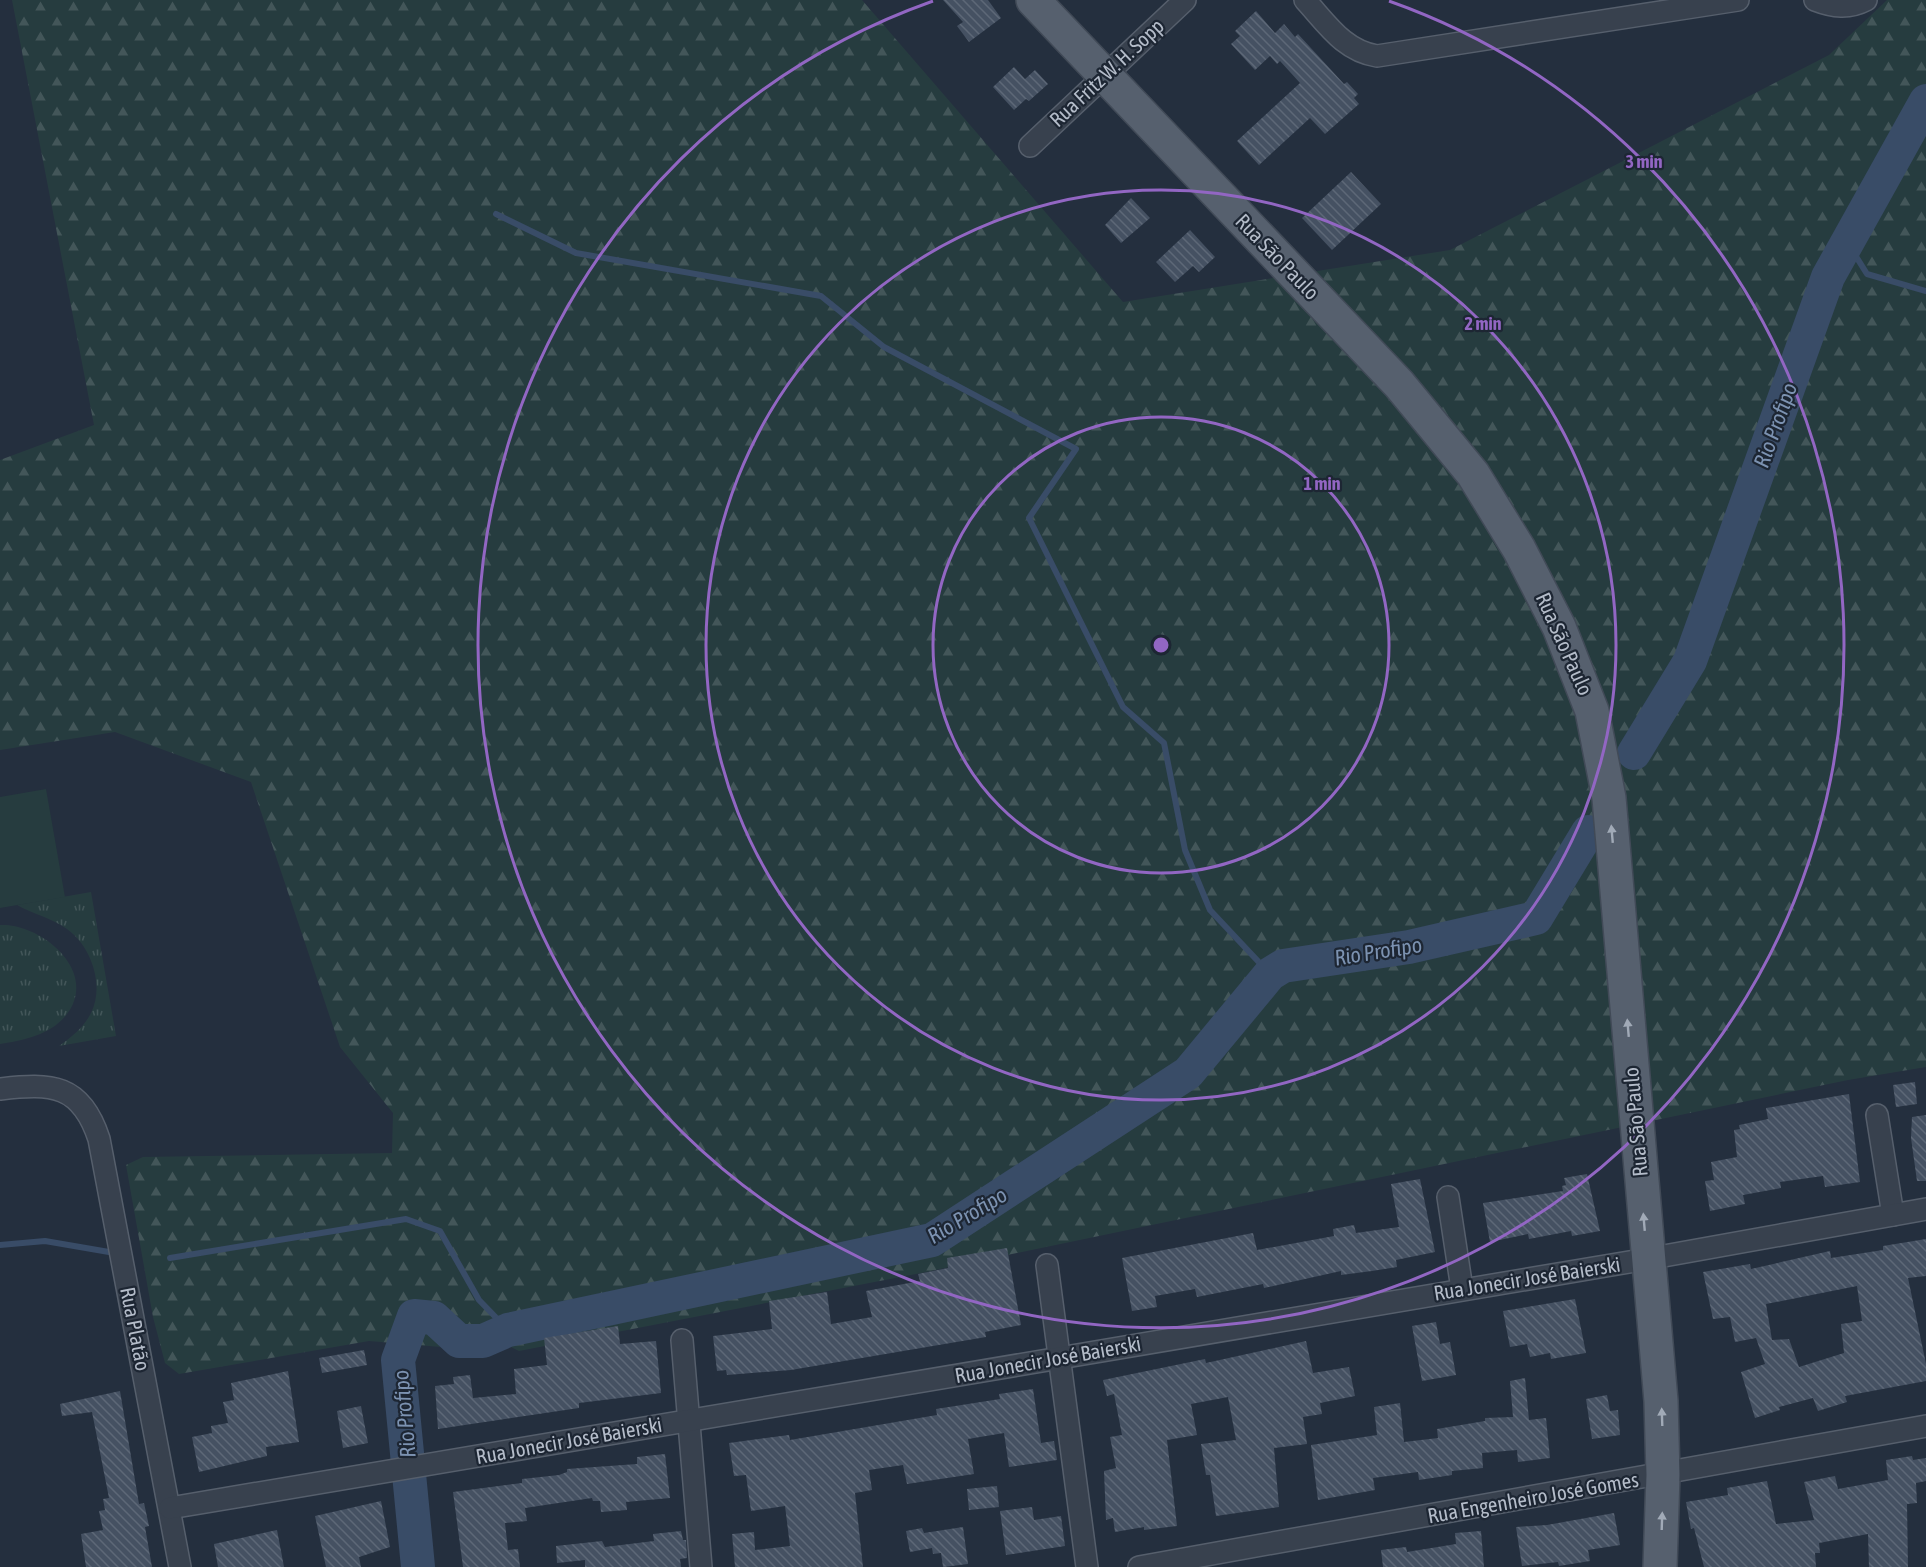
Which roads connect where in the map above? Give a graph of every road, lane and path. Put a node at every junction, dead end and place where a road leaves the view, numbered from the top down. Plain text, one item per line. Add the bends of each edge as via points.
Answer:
1 (1033, 0) edge
2 (1185, 0) edge
3 (1305, 0) edge
4 (1738, 0) edge
5 (1815, 0) edge
6 (1861, 3) edge
7 (1105, 76) junction
8 (1030, 146) dead end
9 (0, 1089) edge
10 (1877, 1115) dead end
11 (1448, 1197) dead end
12 (1926, 1209) edge
13 (1893, 1215) junction
14 (1647, 1259) junction
15 (1047, 1265) dead end
16 (1462, 1289) junction
17 (682, 1340) dead end
18 (1060, 1358) junction
19 (689, 1421) junction
20 (1926, 1426) edge
21 (1663, 1475) junction
22 (170, 1508) junction
23 (180, 1567) edge
24 (701, 1567) edge
25 (1087, 1567) edge
26 (1139, 1567) edge
27 (1660, 1567) edge

1 - 7 main road, Rua São Paulo
2 - 7 street, Rua Fritz W. H. Sopp
3 - 4 street via 1348,46 1377,57
5 - 6 street via 1831,6
7 - 8 street, Rua Fritz W. H. Sopp
14 -> 7 main road, Rua São Paulo via 1609,798 1592,711 1559,627 1519,549 1473,474 1399,384
9 - 22 street, Rua Platão via 50,1086 75,1096 92,1119
10 - 13 street
11 - 16 street
12 - 13 street, Rua Jonecir José Baierski
13 - 14 street, Rua Jonecir José Baierski
14 - 16 street, Rua Jonecir José Baierski
21 -> 14 main road, Rua São Paulo via 1661,1401
15 - 18 street
16 - 18 street, Rua Jonecir José Baierski
17 - 19 street
18 - 19 street, Rua Jonecir José Baierski
18 - 25 street
19 - 22 street, Rua Jonecir José Baierski
19 - 24 street
20 - 21 street, Rua Engenheiro José Gomes
21 - 26 street, Rua Engenheiro José Gomes
27 -> 21 main road, Rua São Paulo
22 - 23 street, Rua Platão

